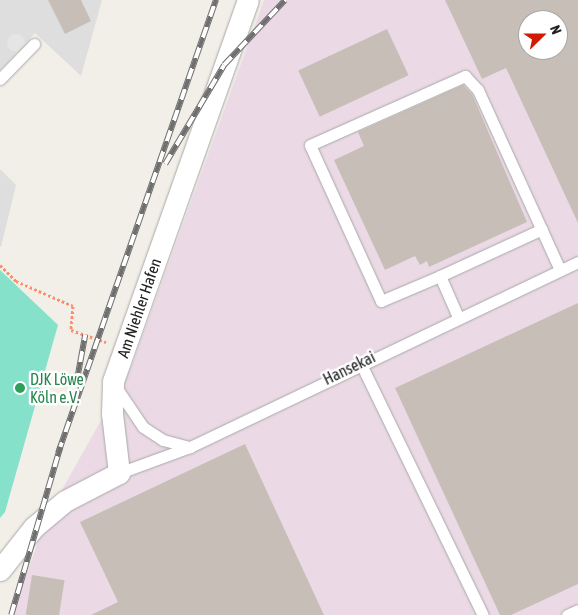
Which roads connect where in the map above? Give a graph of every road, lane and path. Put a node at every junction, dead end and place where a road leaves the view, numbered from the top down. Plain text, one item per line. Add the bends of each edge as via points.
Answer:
1 (248, 0) edge
2 (34, 44) dead end
3 (0, 79) edge
4 (542, 229) junction
5 (578, 262) edge
6 (0, 265) edge
7 (560, 270) junction
8 (440, 276) junction
9 (458, 317) junction
10 (124, 350) junction
11 (360, 362) junction
12 (114, 381) junction
13 (190, 447) junction
14 (120, 473) junction
15 (0, 570) edge
16 (578, 610) edge
17 (483, 615) edge
18 (567, 615) edge

1 - 10 street, Am Niehler Hafen
2 - 3 lane
4 - 7 lane
4 - 8 lane
4 - 8 lane via 478,90 465,76 310,145 382,301
5 - 7 lane, Hansekai
6 - 10 path via 16,281 73,306 71,330
7 - 9 lane, Hansekai
8 - 9 lane
9 - 11 lane, Hansekai
10 - 12 street, Am Niehler Hafen
11 - 13 lane, Hansekai
11 - 17 lane
12 - 13 lane via 143,428 163,440
12 - 14 street, Am Niehler Hafen via 112,413
13 - 14 lane, Hansekai
14 - 15 street via 65,502 34,526
16 - 18 lane

